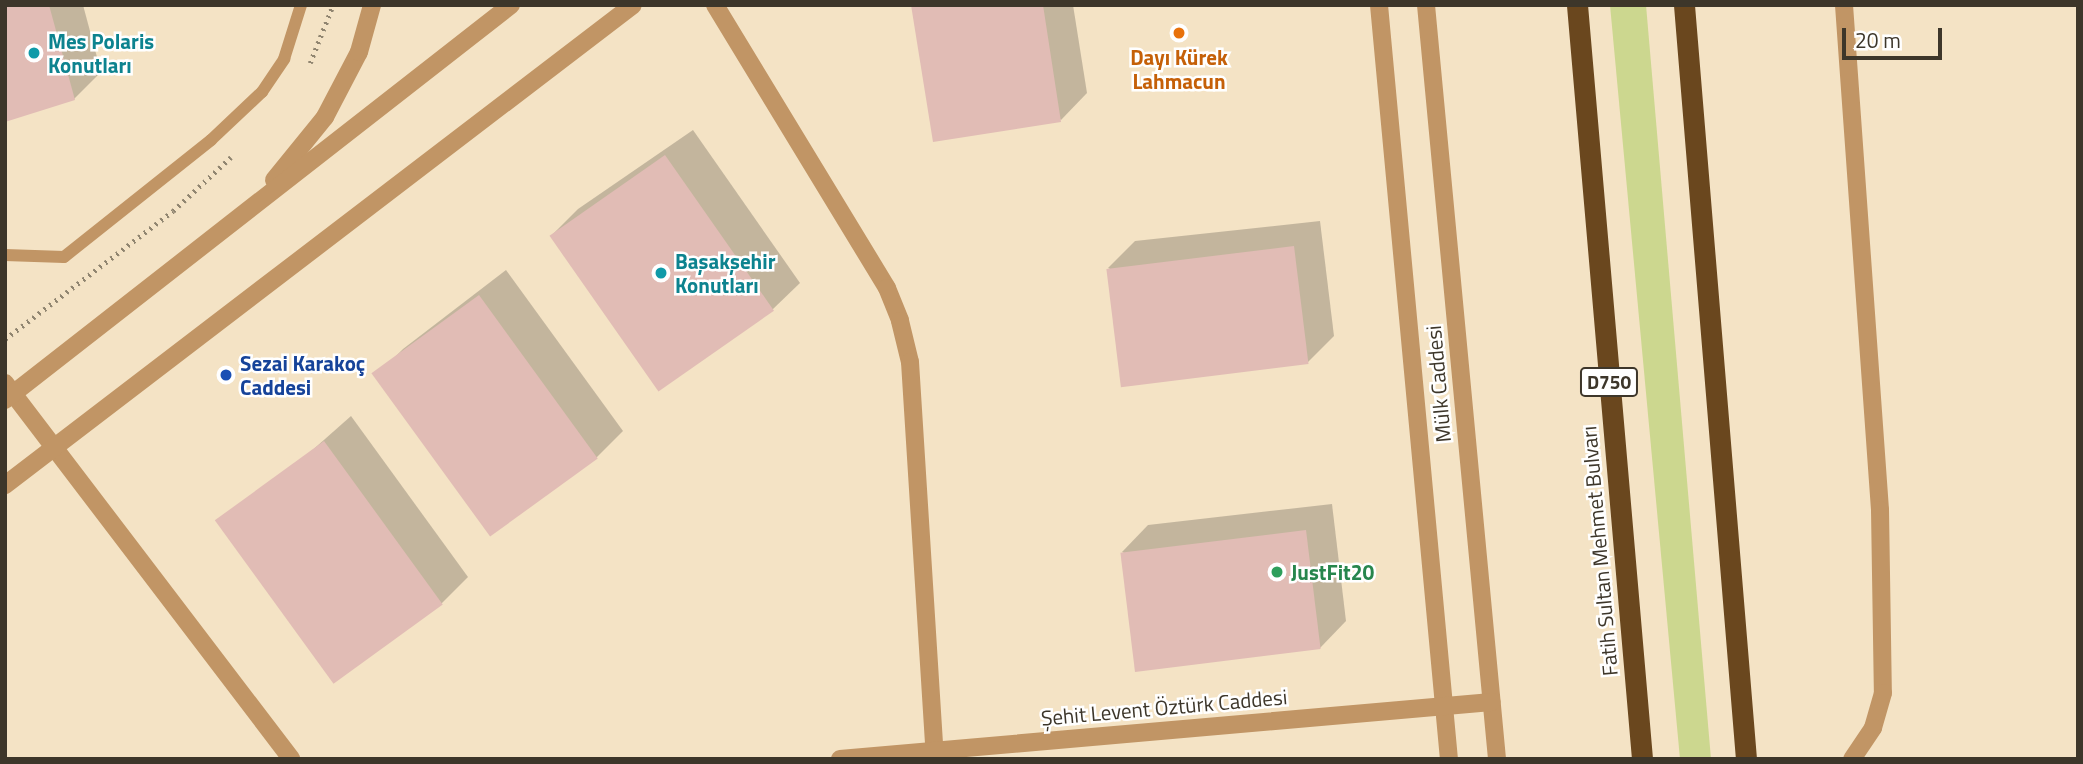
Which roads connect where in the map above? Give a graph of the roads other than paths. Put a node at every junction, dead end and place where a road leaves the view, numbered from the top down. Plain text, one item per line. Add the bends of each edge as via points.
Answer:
1 (301, 5) edge
2 (372, 5) edge
3 (511, 5) edge
4 (633, 5) edge
5 (715, 5) edge
6 (1426, 5) edge
7 (1577, 5) edge
8 (1684, 5) edge
9 (1844, 5) edge
10 (1377, 8) edge
11 (256, 203) junction
12 (5, 255) edge
13 (8, 392) edge
14 (54, 446) junction
15 (5, 485) edge
16 (1492, 702) junction
17 (1444, 707) junction
18 (935, 754) edge
19 (291, 759) edge
20 (840, 759) edge
21 (1449, 759) edge
22 (1497, 759) edge
23 (1642, 759) edge
24 (1746, 759) edge
25 (1852, 759) edge

1 - 12 lane via 284,59 262,92 211,140 64,257
2 - 11 street via 359,52 325,117
3 - 11 street
4 - 14 street
5 - 18 street via 887,288 900,321 910,362
6 - 16 street, Mülk Caddesi
7 - 23 highway, Fatih Sultan Mehmet Bulvarı / D750
8 - 24 highway
9 - 25 street via 1880,510 1883,693 1873,728
10 - 17 street, Mülk Caddesi
11 - 13 street
13 - 14 street
14 - 15 street
14 - 19 street
16 - 17 street, Şehit Levent Öztürk Caddesi
16 - 22 street, Mülk Caddesi
17 - 18 street, Şehit Levent Öztürk Caddesi
17 - 21 street, Mülk Caddesi
18 - 20 street, Şehit Levent Öztürk Caddesi

